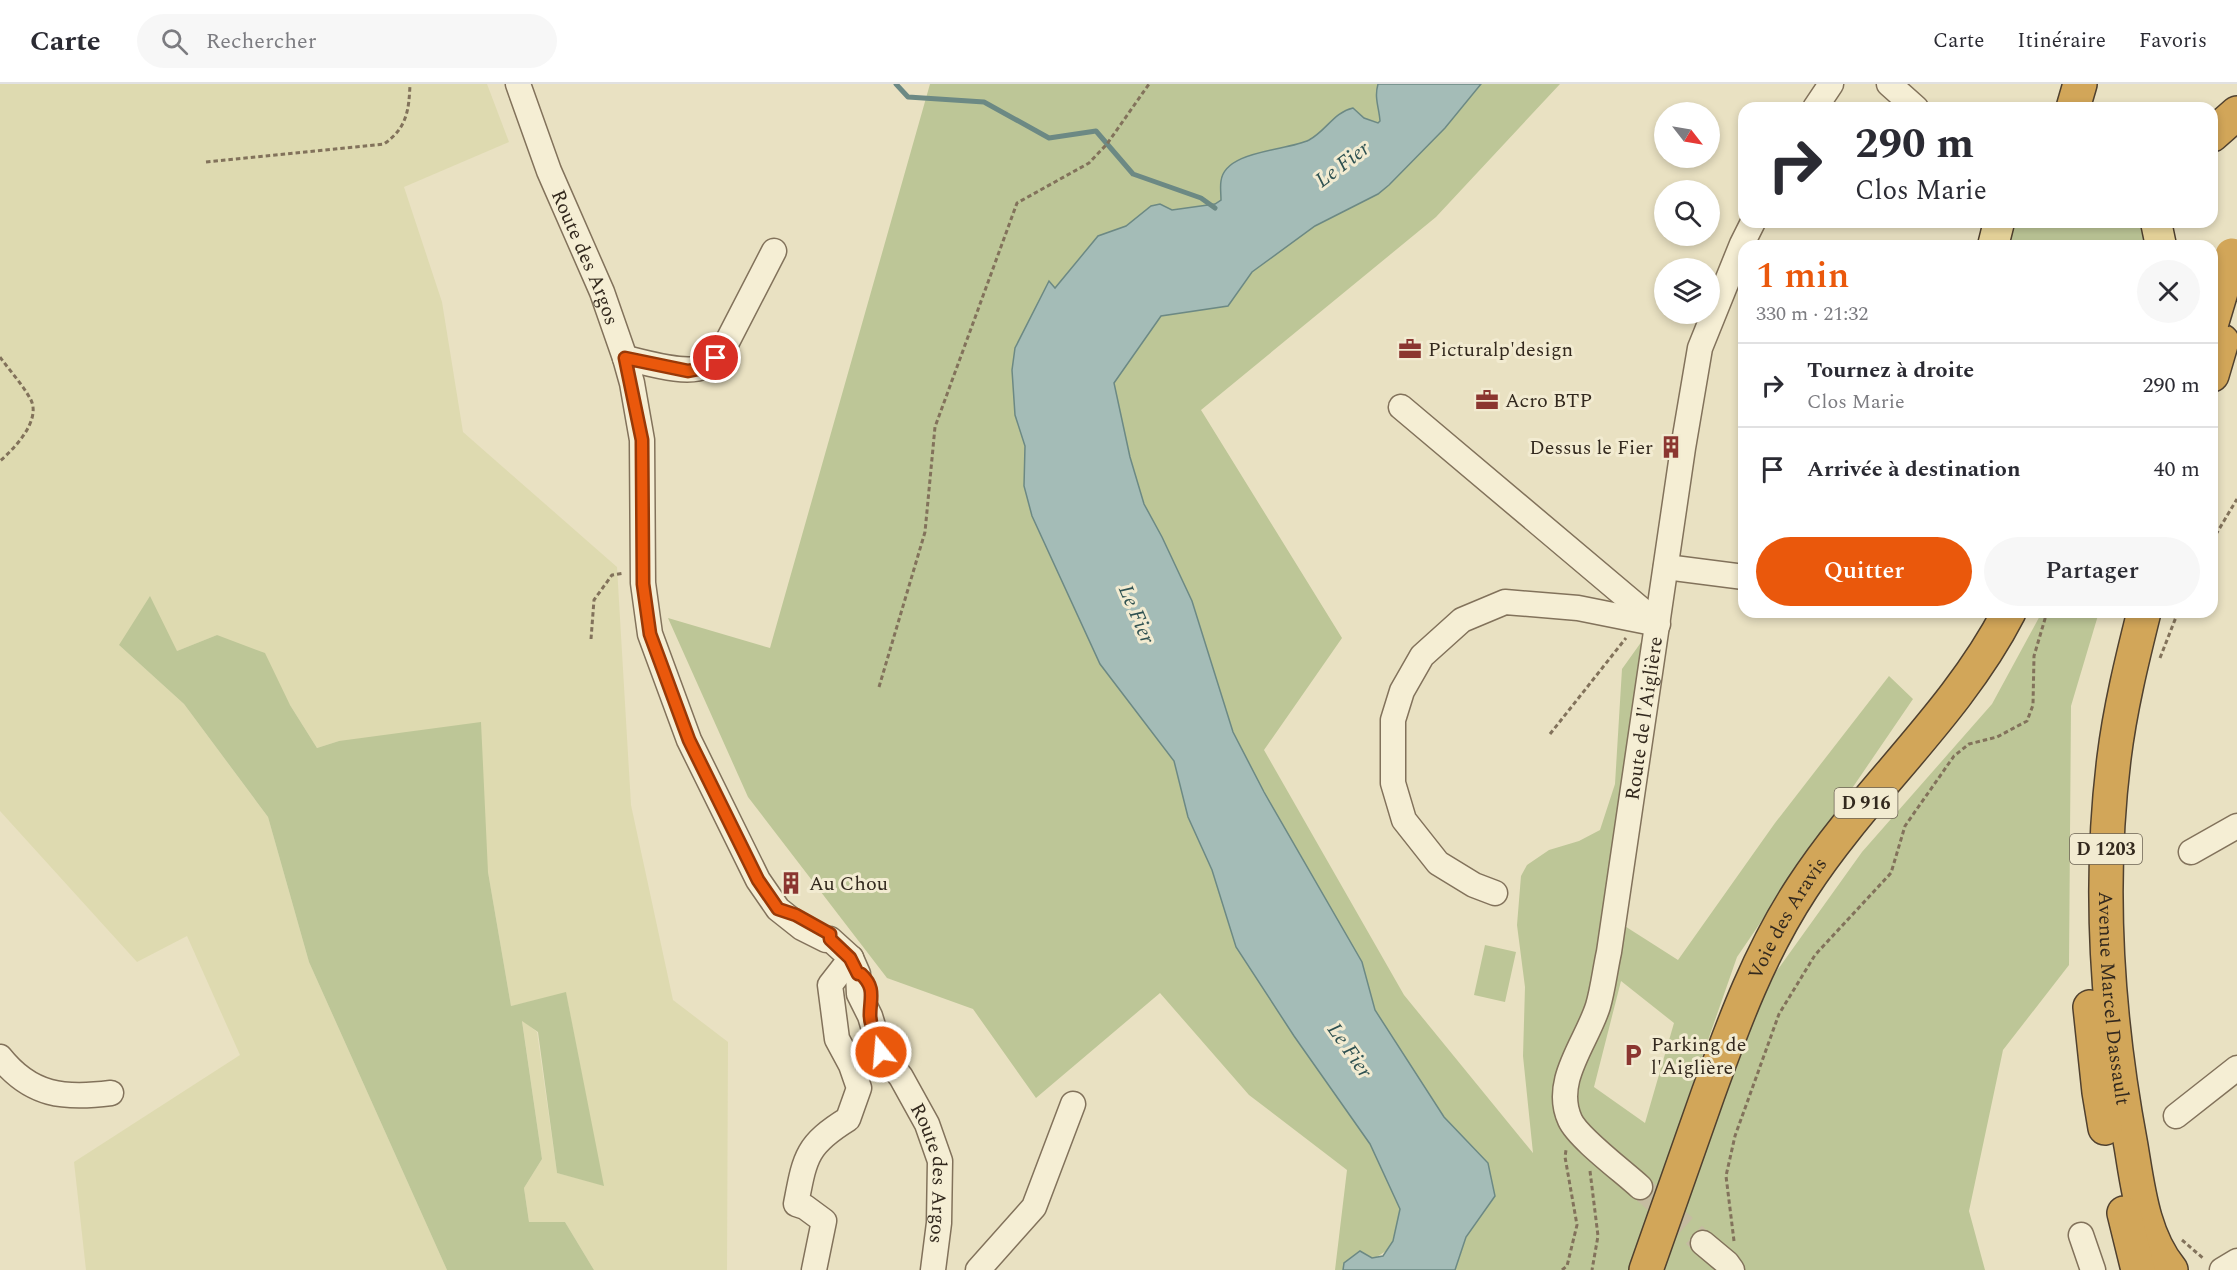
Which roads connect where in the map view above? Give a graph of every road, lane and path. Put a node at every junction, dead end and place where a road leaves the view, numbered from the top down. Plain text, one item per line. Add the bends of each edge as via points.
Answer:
1 (410, 84) edge
2 (518, 84) edge
3 (1149, 84) edge
4 (1831, 84) edge
5 (1889, 84) edge
6 (2080, 84) edge
7 (2100, 84) edge
8 (1819, 102) edge
9 (1909, 102) edge
10 (2075, 102) edge
11 (2096, 102) edge
12 (2237, 113) edge
13 (2218, 130) edge
14 (206, 162) dead end
15 (2234, 246) edge
16 (774, 251) dead end
17 (1738, 258) edge
18 (2224, 306) edge
19 (2218, 340) edge
20 (0, 357) edge
21 (625, 358) junction
22 (1401, 407) dead end
23 (0, 461) edge
24 (2237, 499) edge
25 (2218, 531) edge
26 (1666, 567) junction
27 (643, 568) junction
28 (1738, 576) edge
29 (2005, 618) edge
30 (2045, 618) edge
31 (2122, 618) edge
32 (2143, 618) edge
33 (2176, 618) edge
34 (1649, 622) junction
35 (591, 639) dead end
36 (2158, 665) dead end
37 (879, 687) dead end
38 (1551, 734) dead end
39 (2237, 826) edge
40 (2191, 852) dead end
41 (1495, 893) dead end
42 (854, 966) junction
43 (0, 1057) edge
44 (2237, 1068) edge
45 (111, 1093) dead end
46 (1073, 1104) dead end
47 (2176, 1116) dead end
48 (1570, 1121) junction
49 (1586, 1139) junction
50 (1640, 1187) tunnel mouth
51 (2081, 1235) dead end
52 (2181, 1239) dead end
53 (1703, 1243) tunnel mouth
54 (1733, 1259) edge
55 (2237, 1261) edge
56 (2217, 1268) edge
57 (814, 1270) edge
58 (933, 1270) edge
59 (978, 1270) edge
60 (1563, 1270) edge
61 (1592, 1270) edge
62 (1646, 1270) edge
63 (2093, 1270) edge
64 (2138, 1270) edge
65 (2171, 1270) edge

1 - 14 path via 404,122 384,144
2 - 21 street, Route des Argos
3 - 37 path via 1089,163 1017,203 935,427 925,532
4 - 8 street
5 - 9 street
6 - 10 highway
7 - 11 highway
12 - 13 highway
15 - 18 highway, bridge
16 - 21 street via 725,346 703,368 688,371
17 - 26 street, Route de l'Aiglière via 1700,348
18 - 19 highway
20 - 23 path via 32,402 32,413 17,446
21 - 27 street, Route des Argos via 642,440
22 - 34 street
24 - 25 path
26 - 28 street
26 - 34 street, Route de l'Aiglière
27 - 35 path via 612,575 594,600
27 - 42 street, Route des Argos via 650,634 689,740 758,880 778,909 830,934
29 - 62 highway, Voie des Aravis / D 916 via 1954,697 1823,858 1770,942 1733,1025
30 - 54 path via 2034,656 2033,705 2027,721 1996,737 1969,744 1954,756 1905,826 1891,873 1815,955 1779,1014 1735,1136 1726,1176
31 - 64 highway, Avenue Marcel Dassault / D 1203 via 2103,698 2092,772 2085,908 2099,1092
32 - 65 highway, Avenue Marcel Dassault / D 1203 via 2114,758 2106,860 2107,936 2121,1089 2139,1192 2152,1239
33 - 36 path
34 - 38 path
34 - 41 street via 1578,608 1505,602 1462,620 1422,656 1402,691 1393,720 1393,783 1404,820 1438,863
34 - 48 street, Route de l'Aiglière via 1606,964 1598,1006 1569,1073 1565,1101
39 - 40 street
42 - 57 street via 830,985 837,1039 859,1088 849,1119 812,1147 796,1204 824,1221
42 - 58 street, Route des Argos via 868,980 870,1016 881,1052 901,1077 927,1124 940,1161
43 - 45 street via 20,1078 48,1092 84,1096
44 - 47 street
46 - 59 street via 1034,1207
48 - 49 street
48 - 60 path via 1565,1157 1577,1225
49 - 50 street
49 - 61 path via 1598,1236
51 - 63 street
52 - 56 path
53 - 54 street via 1727,1263
55 - 56 street

